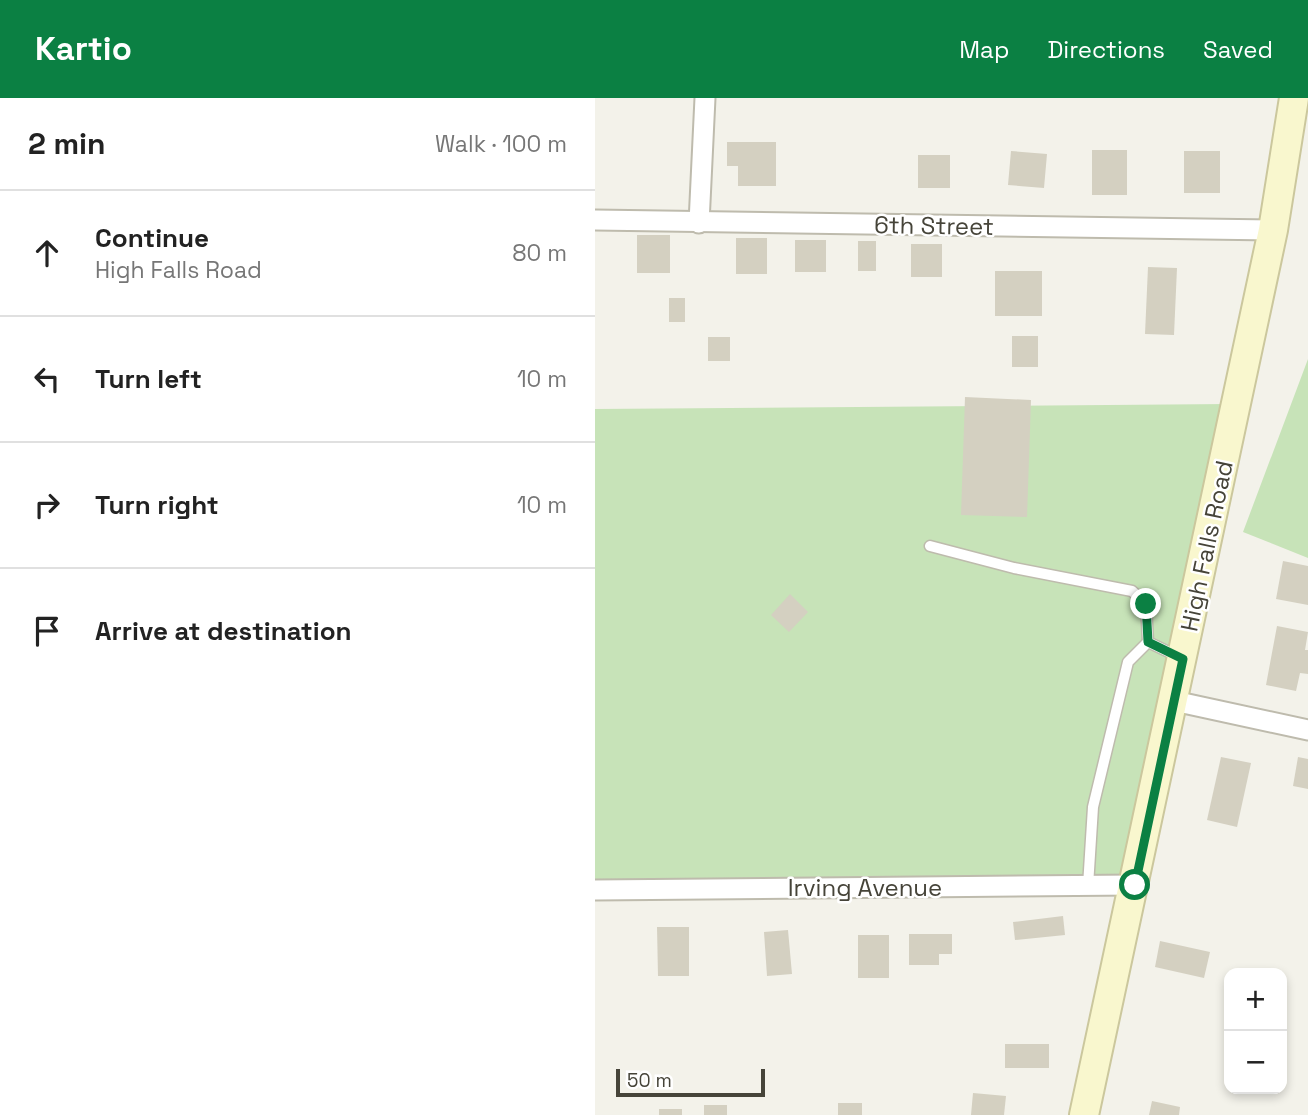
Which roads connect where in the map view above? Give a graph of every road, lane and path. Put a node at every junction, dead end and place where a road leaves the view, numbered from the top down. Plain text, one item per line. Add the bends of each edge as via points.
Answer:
1 (705, 98) edge
2 (1294, 98) edge
3 (595, 220) edge
4 (699, 223) junction
5 (1273, 230) junction
6 (930, 547) dead end
7 (1148, 642) junction
8 (1183, 659) junction
9 (1174, 701) junction
10 (1308, 730) edge
11 (1135, 885) junction
12 (1088, 886) junction
13 (595, 890) edge
14 (1084, 1115) edge

1 - 4 street
2 - 5 street, High Falls Road
3 - 4 street, 6th Street
4 - 5 street, 6th Street
5 - 8 street, High Falls Road
6 - 7 lane via 1132,591 1146,604
7 - 8 lane
7 - 12 lane via 1128,662 1093,807
8 - 9 street, High Falls Road
9 - 10 street
9 - 11 street, High Falls Road
11 - 12 street, Irving Avenue
11 - 14 street, High Falls Road
12 - 13 street, Irving Avenue

